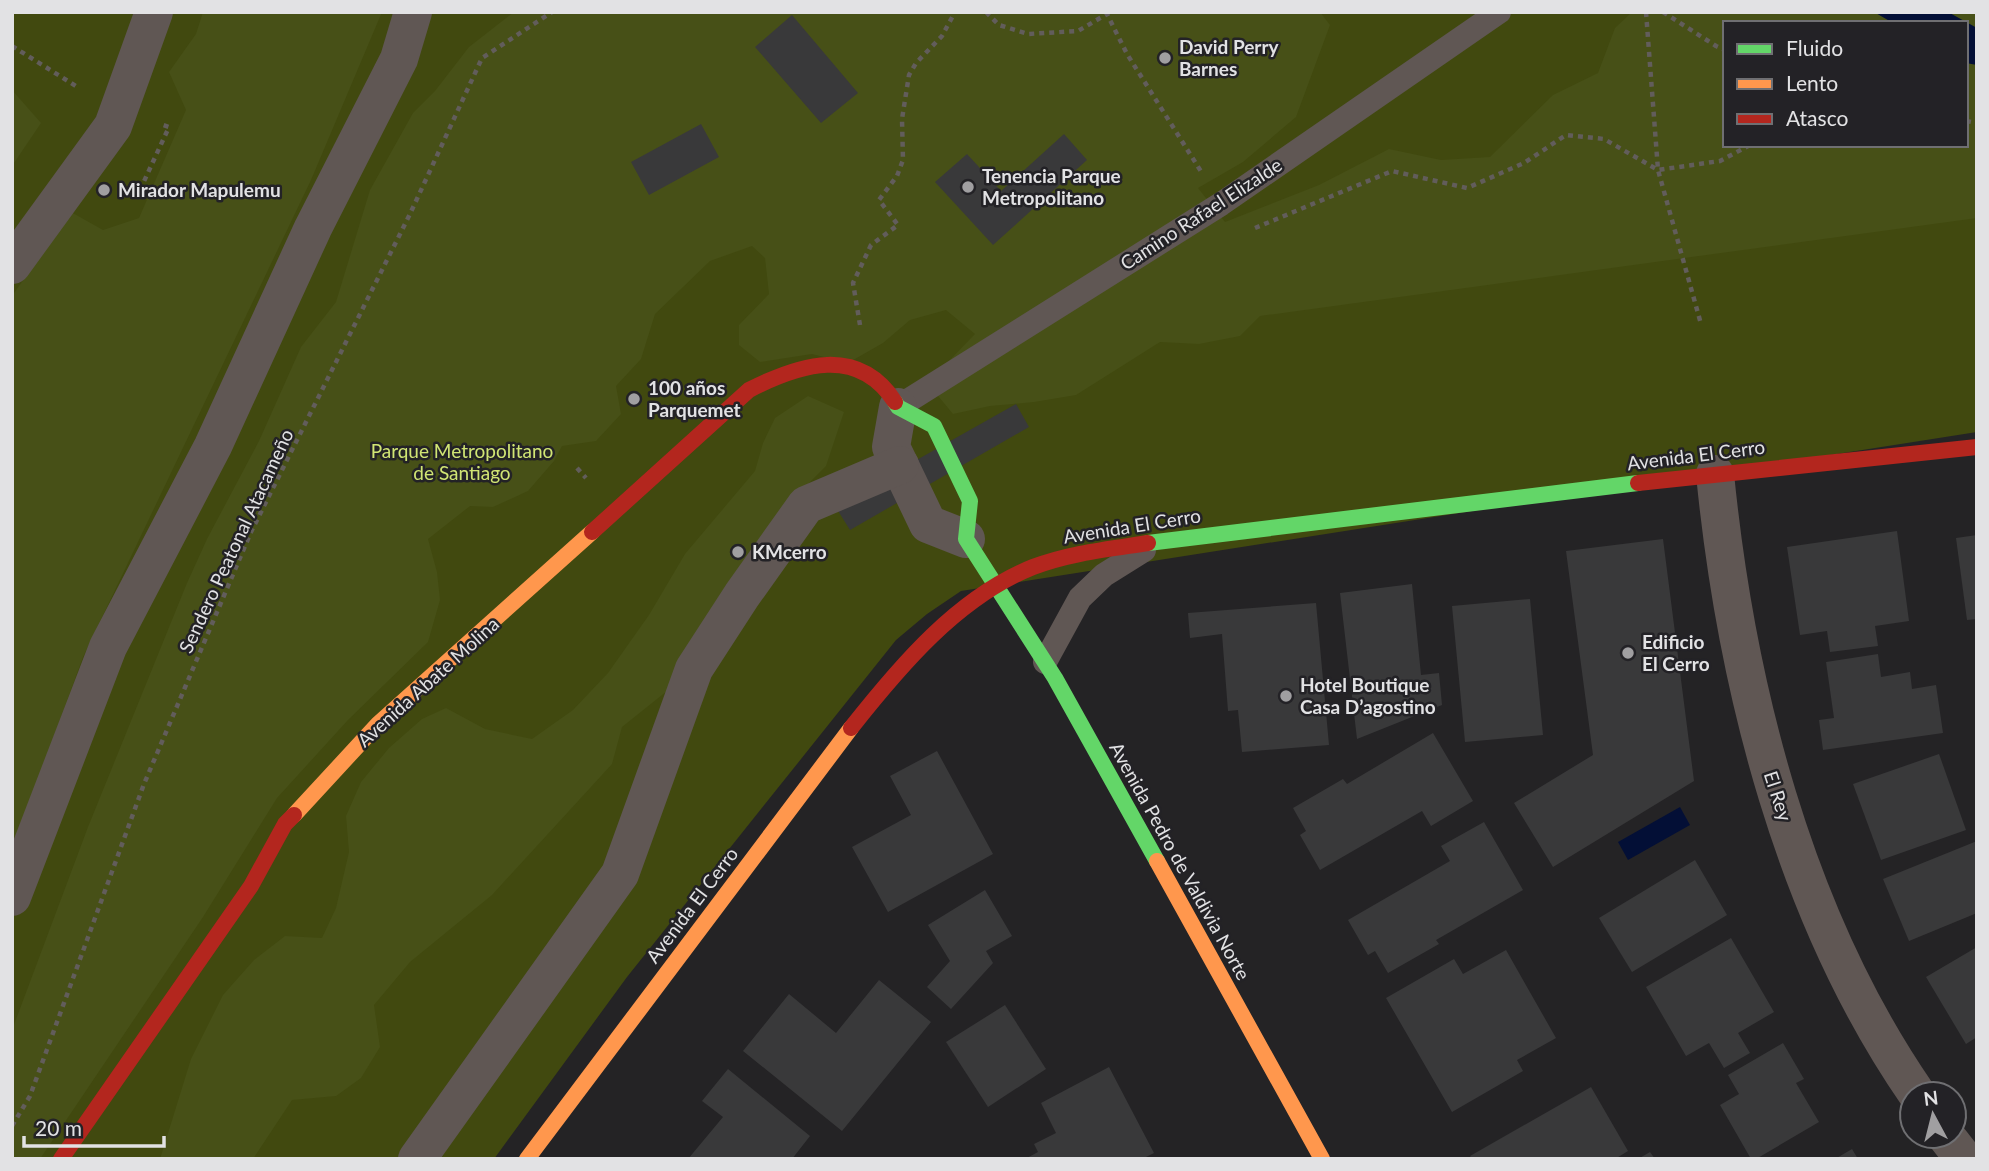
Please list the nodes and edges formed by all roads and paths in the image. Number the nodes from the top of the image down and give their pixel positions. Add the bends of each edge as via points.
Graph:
1 (154, 12) edge
2 (413, 12) edge
3 (552, 12) edge
4 (955, 12) edge
5 (986, 12) edge
6 (1499, 12) edge
7 (1646, 12) edge
8 (1663, 12) edge
9 (1723, 49) edge
10 (1746, 147) edge
11 (1658, 170) junction
12 (1221, 204) junction
13 (12, 265) edge
14 (1701, 324) dead end
15 (869, 374) junction
16 (898, 407) junction
17 (1977, 447) edge
18 (900, 465) junction
19 (1715, 474) junction
20 (967, 539) junction
21 (1156, 542) junction
22 (995, 587) junction
23 (1045, 663) junction
24 (12, 897) edge
25 (1909, 1080) edge
26 (12, 1126) edge
27 (61, 1159) edge
28 (418, 1159) edge
29 (527, 1159) edge
30 (1322, 1159) edge

1 - 13 street via 113,126
2 - 24 street via 399,59 313,228 213,446 108,647
3 - 26 path, Sendero Peatonal Atacameño via 482,58 410,214 251,532 144,784 30,1096
4 - 15 path via 942,36 909,75 902,119 903,160 880,200 898,225 871,245 853,283
5 - 12 path via 999,24 1028,34 1078,31 1107,14
6 - 12 lane, Camino Rafael Elizalde
7 - 11 path
8 - 9 path
10 - 11 path via 1720,161
11 - 12 path via 1604,139 1566,135 1524,163 1467,188 1392,171 1254,229
11 - 14 path
12 - 16 lane, Camino Rafael Elizalde
15 - 16 street
15 - 27 street, Avenida Abate Molina via 841,364 808,368 779,375 750,390 379,724 285,824 251,886
16 - 18 street via 891,447
16 - 20 street via 934,426 970,501
17 - 19 street, Avenida El Cerro
18 - 20 street via 928,524
18 - 28 street via 806,505 750,584 694,670 620,874
19 - 21 street, Avenida El Cerro
19 - 25 street, El Rey via 1740,652 1787,825 1840,957
20 - 22 street
21 - 22 street, Avenida El Cerro via 1070,555
21 - 23 lane via 1104,575 1080,598
22 - 23 street, Avenida Pedro de Valdivia Norte
22 - 29 street, Avenida El Cerro via 906,662 864,713
23 - 30 street, Avenida Pedro de Valdivia Norte

